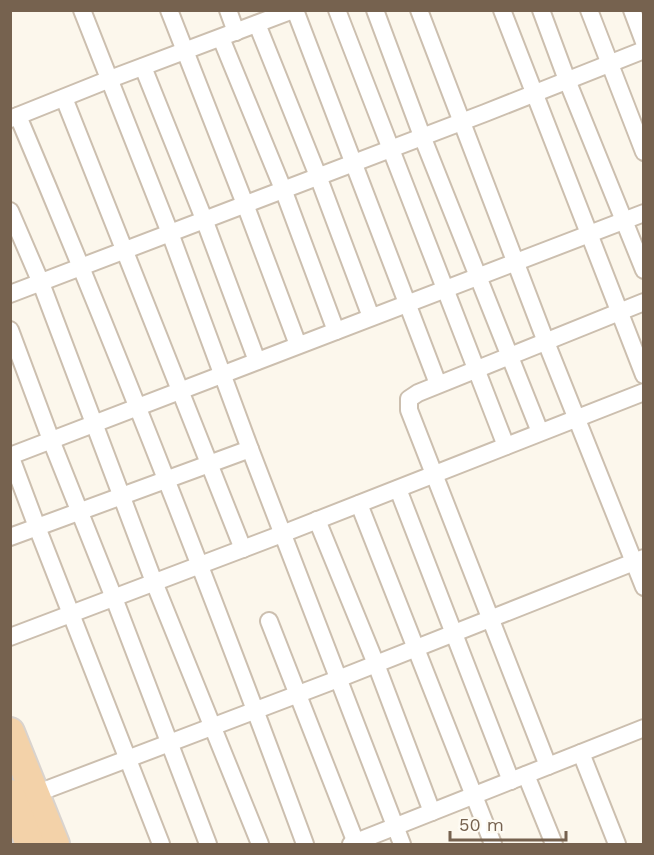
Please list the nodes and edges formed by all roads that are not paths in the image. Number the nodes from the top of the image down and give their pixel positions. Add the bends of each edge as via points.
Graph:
1 (82, 10) edge
2 (169, 10) edge
3 (228, 10) edge
4 (294, 10) edge
5 (337, 10) edge
6 (375, 10) edge
7 (419, 10) edge
8 (502, 10) edge
9 (541, 10) edge
10 (589, 10) edge
11 (632, 10) edge
12 (258, 24) junction
13 (228, 35) junction
14 (644, 42) edge
15 (644, 50) edge
16 (185, 51) junction
17 (609, 63) junction
18 (143, 67) junction
19 (110, 79) junction
20 (567, 80) junction
21 (534, 94) junction
22 (64, 98) junction
23 (14, 118) edge
24 (462, 122) junction
25 (422, 136) junction
26 (390, 148) junction
27 (644, 152) edge
28 (353, 162) junction
29 (318, 176) junction
30 (283, 189) junction
31 (245, 204) junction
32 (10, 211) edge
33 (644, 213) edge
34 (204, 219) junction
35 (624, 220) junction
36 (170, 233) junction
37 (587, 234) junction
38 (124, 251) junction
39 (516, 262) junction
40 (82, 267) junction
41 (644, 270) edge
42 (478, 276) junction
43 (41, 283) junction
44 (445, 289) junction
45 (10, 294) edge
46 (644, 302) edge
47 (408, 303) junction
48 (618, 313) junction
49 (371, 317) junction
50 (10, 330) edge
51 (336, 330) junction
52 (546, 342) junction
53 (298, 345) junction
54 (510, 356) junction
55 (256, 361) junction
56 (476, 369) junction
57 (222, 374) junction
58 (644, 375) edge
59 (438, 384) junction
60 (180, 390) junction
61 (644, 392) edge
62 (138, 406) junction
63 (577, 418) junction
64 (94, 423) junction
65 (540, 432) junction
66 (51, 440) junction
67 (506, 446) junction
68 (250, 449) junction
69 (11, 456) edge
70 (210, 464) junction
71 (434, 474) junction
72 (166, 480) junction
73 (398, 489) junction
74 (122, 496) junction
75 (358, 504) junction
76 (79, 512) junction
77 (317, 520) junction
78 (37, 527) junction
79 (282, 534) junction
80 (10, 537) edge
81 (243, 549) junction
82 (638, 560) edge
83 (200, 565) junction
84 (154, 582) junction
85 (644, 587) edge
86 (114, 598) junction
87 (71, 614) junction
88 (491, 618) junction
89 (269, 621) dead end
90 (452, 633) junction
91 (10, 637) edge
92 (414, 648) junction
93 (376, 663) junction
94 (338, 679) junction
95 (297, 694) junction
96 (255, 710) junction
97 (213, 726) junction
98 (10, 732) edge
99 (642, 732) edge
100 (168, 743) junction
101 (581, 753) junction
102 (128, 759) junction
103 (548, 766) junction
104 (519, 778) junction
105 (23, 794) edge
106 (474, 795) junction
107 (432, 812) junction
108 (395, 827) junction
109 (30, 844) edge
110 (55, 844) edge
111 (161, 844) edge
112 (208, 844) edge
113 (260, 844) edge
114 (305, 844) edge
115 (353, 844) edge
116 (402, 844) edge
117 (493, 844) edge
118 (554, 844) edge
119 (617, 844) edge

1 - 19 street
2 - 16 street
3 - 13 street
4 - 12 street
4 - 28 street
5 - 26 street
6 - 25 street
7 - 24 street
8 - 21 street
9 - 20 street
10 - 17 street
11 - 14 street
12 - 13 street
12 - 29 street
13 - 16 street
13 - 30 street
15 - 17 street
16 - 18 street
16 - 31 street
17 - 20 street
17 - 27 street
18 - 19 street
18 - 34 street
19 - 22 street
19 - 36 street
20 - 21 street
20 - 35 street
21 - 24 street
21 - 37 street
22 - 23 street
22 - 38 street
23 - 40 street
24 - 25 street
24 - 39 street
25 - 26 street
25 - 42 street
26 - 28 street
26 - 44 street
28 - 29 street
28 - 47 street
29 - 30 street
29 - 49 street
30 - 31 street
30 - 51 street
31 - 34 street
31 - 53 street
32 - 43 street
33 - 35 street
34 - 36 street
34 - 55 street
35 - 37 street
35 - 41 street
36 - 38 street
36 - 57 street
37 - 39 street
37 - 48 street
38 - 40 street
38 - 60 street
39 - 42 street
39 - 52 street
40 - 43 street
40 - 62 street
42 - 44 street
42 - 54 street
43 - 45 street
43 - 64 street
44 - 47 street
44 - 56 street
46 - 48 street
47 - 49 street
47 - 59 street
48 - 52 street
48 - 58 street
49 - 51 street
50 - 66 street
51 - 53 street
52 - 54 street
52 - 63 street
53 - 55 street
54 - 56 street
54 - 65 street
55 - 57 street
56 - 59 street
56 - 67 street
57 - 60 street
57 - 68 street
59 - 71 street via 409,399 409,410
60 - 62 street
60 - 70 street
61 - 63 street
62 - 64 street
62 - 72 street
63 - 65 street
63 - 82 street
64 - 66 street
64 - 74 street
65 - 67 street
66 - 69 street
66 - 76 street
67 - 71 street
68 - 70 street
68 - 79 street
69 - 78 street
70 - 72 street
70 - 81 street
71 - 73 street
71 - 88 street
72 - 74 street
72 - 83 street
73 - 75 street
73 - 90 street
74 - 76 street
74 - 84 street
75 - 77 street
75 - 92 street
76 - 78 street
76 - 86 street
77 - 79 street
77 - 93 street
78 - 80 street
78 - 87 street
79 - 81 street
79 - 94 street
81 - 83 street
82 - 85 street
82 - 88 street
83 - 84 street
83 - 96 street
84 - 86 street
84 - 97 street
86 - 87 street
86 - 100 street
87 - 91 street
87 - 102 street
88 - 90 street
88 - 103 street
89 - 95 street
90 - 92 street
90 - 104 street
92 - 93 street
92 - 106 street
93 - 94 street
93 - 107 street
94 - 95 street
94 - 108 street
95 - 96 street
95 - 115 street
96 - 97 street
96 - 114 street
97 - 100 street
97 - 113 street
98 - 105 highway
99 - 101 street
100 - 102 street
100 - 112 street
101 - 103 street
101 - 119 street
102 - 105 street
102 - 111 street
103 - 104 street
104 - 106 street
104 - 118 street
105 - 109 highway
105 - 110 highway
106 - 107 street
106 - 117 street
107 - 108 street
108 - 115 street
108 - 116 street

